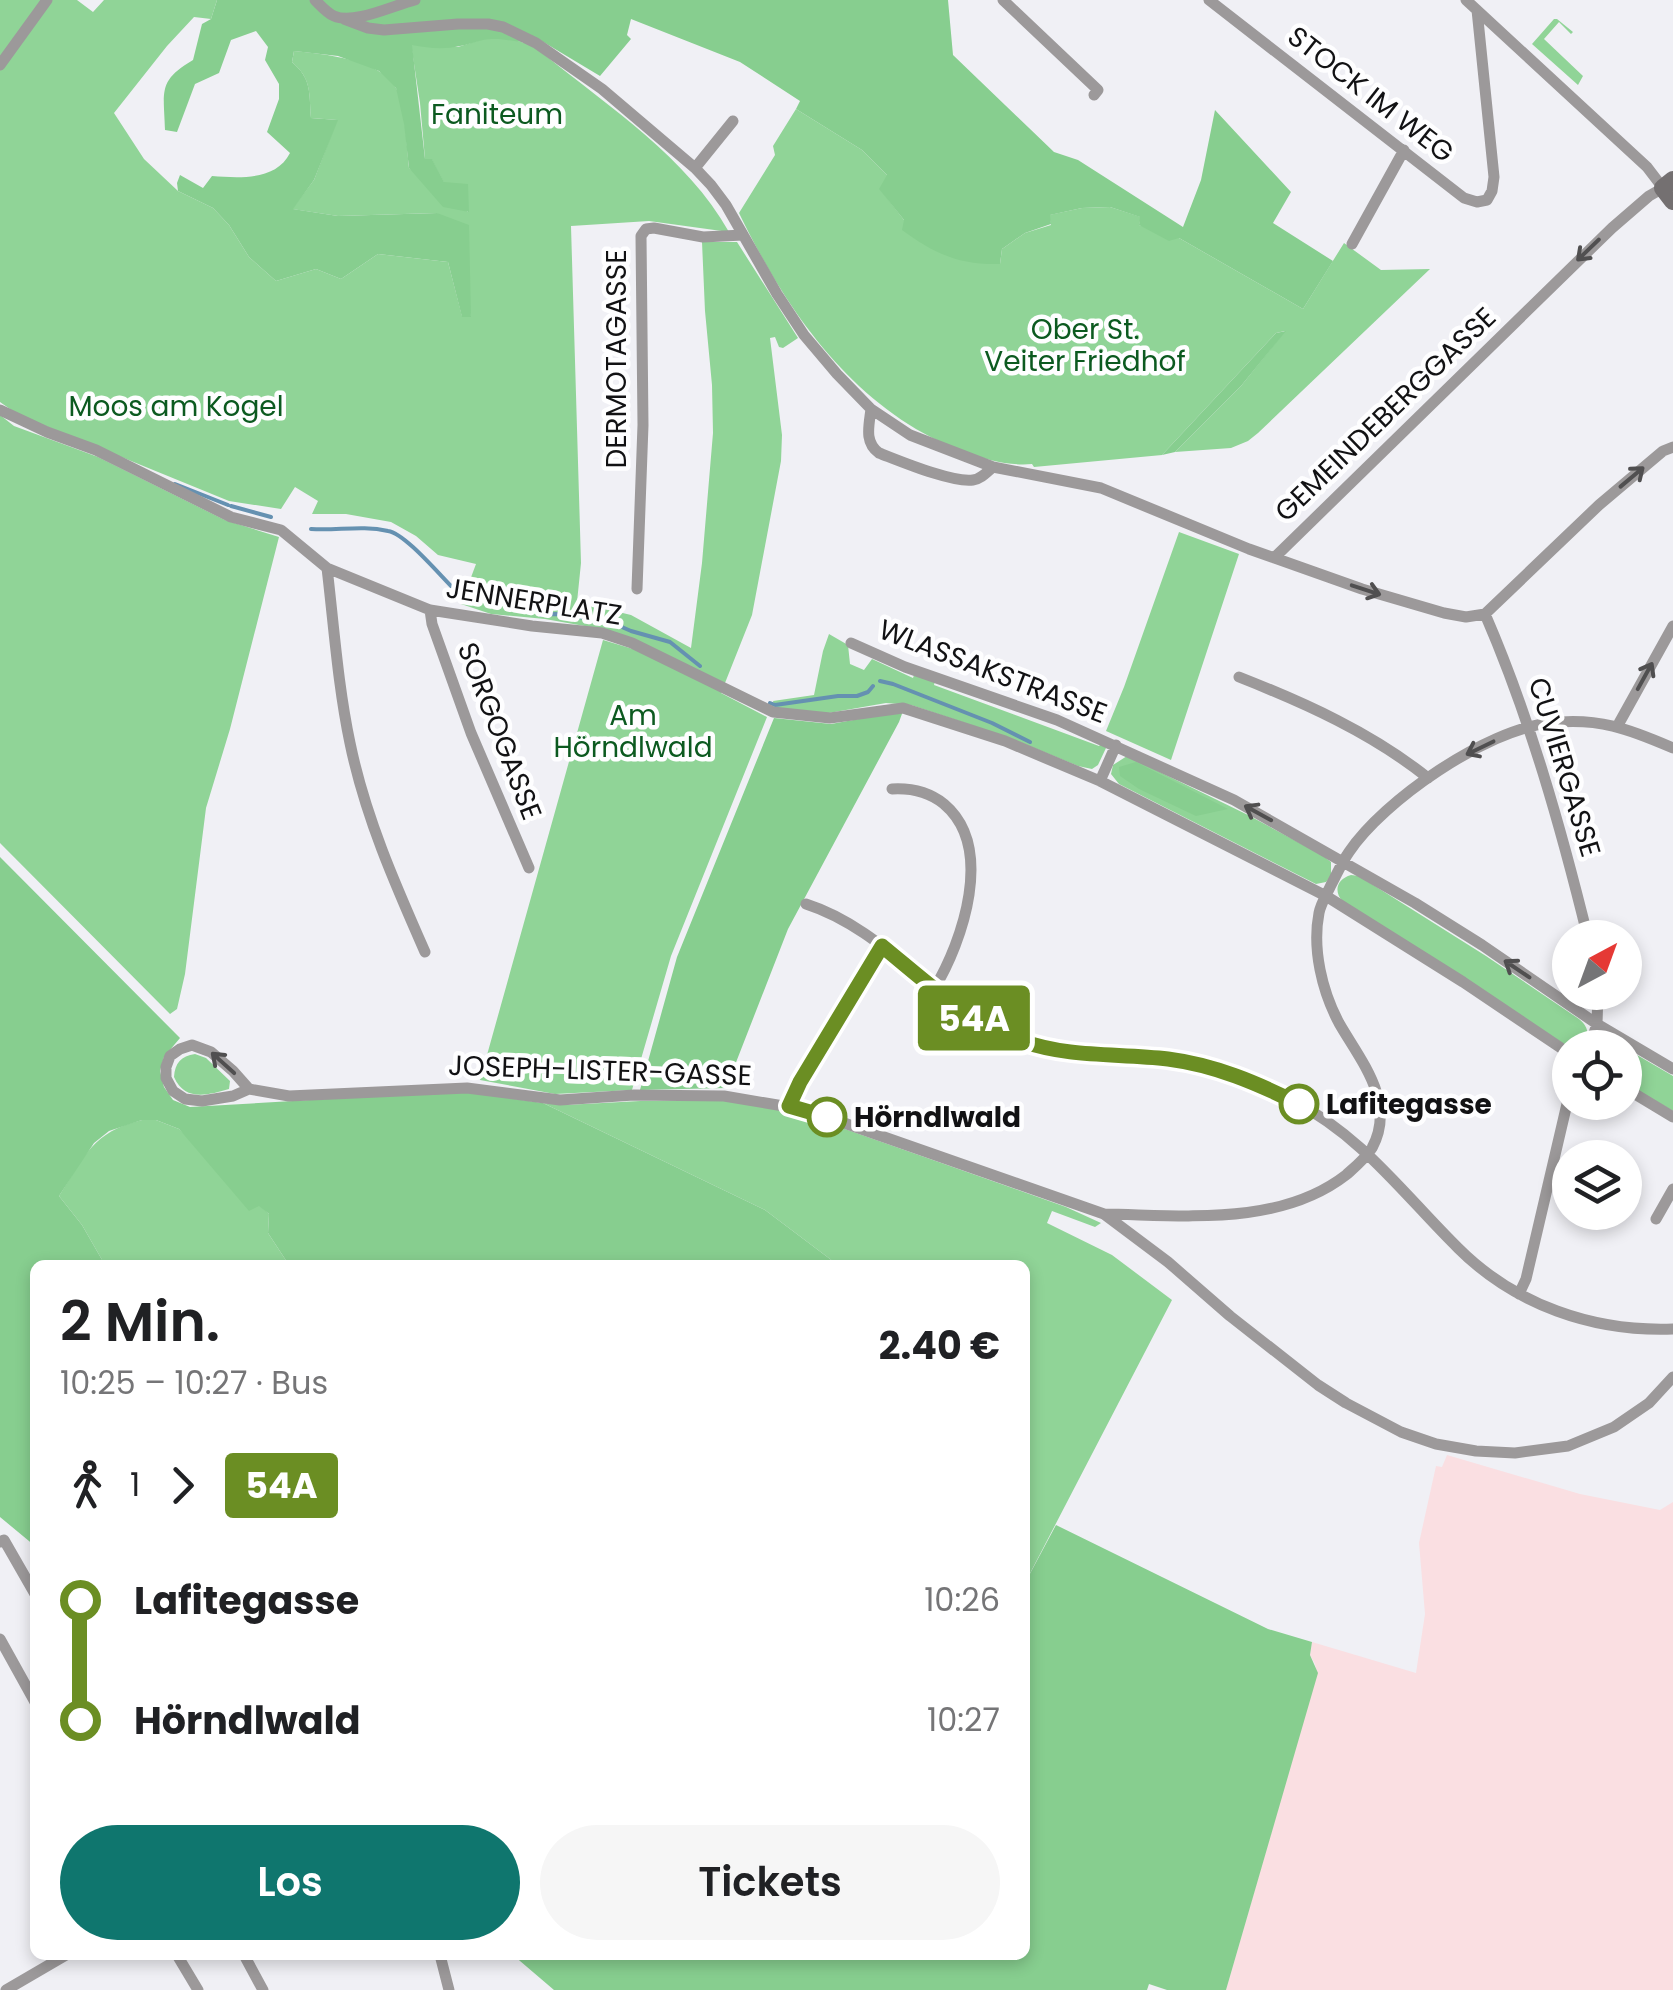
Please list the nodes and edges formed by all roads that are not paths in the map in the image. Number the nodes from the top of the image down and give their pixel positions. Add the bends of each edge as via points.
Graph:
1 (47, 0) edge
2 (315, 0) edge
3 (415, 0) edge
4 (1003, 0) edge
5 (1208, 0) edge
6 (1466, 0) edge
7 (1486, 0) edge
8 (1477, 10) junction
9 (344, 18) junction
10 (0, 65) edge
11 (1094, 95) dead end
12 (733, 121) dead end
13 (1404, 150) junction
14 (696, 168) junction
15 (1670, 190) edge
16 (743, 235) junction
17 (1352, 244) dead end
18 (0, 410) edge
19 (871, 410) junction
20 (1673, 447) edge
21 (993, 467) junction
22 (1274, 558) junction
23 (328, 568) junction
24 (637, 588) dead end
25 (430, 610) junction
26 (1485, 614) junction
27 (1673, 626) edge
28 (852, 643) dead end
29 (1239, 678) dead end
30 (1618, 726) junction
31 (1528, 728) junction
32 (1116, 745) junction
33 (1673, 748) edge
34 (1428, 778) junction
35 (1100, 781) junction
36 (892, 789) dead end
37 (1344, 861) junction
38 (528, 868) dead end
39 (1326, 896) junction
40 (806, 904) dead end
41 (1584, 920) edge
42 (882, 946) junction
43 (426, 952) dead end
44 (934, 988) junction
45 (1597, 1010) edge
46 (1597, 1024) junction
47 (1595, 1030) edge
48 (1552, 1042) edge
49 (1673, 1069) edge
50 (249, 1089) junction
51 (1642, 1098) edge
52 (789, 1106) junction
53 (1673, 1117) edge
54 (1563, 1120) edge
55 (1368, 1153) junction
56 (1673, 1189) edge
57 (1104, 1214) junction
58 (1656, 1219) dead end
59 (1519, 1294) junction
60 (1673, 1328) edge
61 (1673, 1377) edge
62 (0, 1542) edge
63 (30, 1585) edge
64 (0, 1639) edge
65 (30, 1693) edge
66 (57, 1960) edge
67 (180, 1960) edge
68 (247, 1960) edge
69 (441, 1960) edge
70 (6, 1990) edge
71 (198, 1990) edge
72 (264, 1990) edge
73 (449, 1990) edge

1 - 10 street
2 - 9 street, GEMEINDEBERGGASSE
3 - 9 street
4 - 11 street via 1098,90
5 - 13 street, STOCK IM WEG
6 - 8 street
7 - 8 street
8 - 13 street, STOCK IM WEG via 1492,191 1487,200 1464,198
8 - 15 street
9 - 14 street, GEMEINDEBERGGASSE via 384,30 473,24 515,32 610,94
12 - 14 street
13 - 17 street
14 - 16 street, GEMEINDEBERGGASSE
15 -> 22 street, GEMEINDEBERGGASSE via 1649,196 1612,228
16 - 19 street, GEMEINDEBERGGASSE via 804,335
16 - 24 street, DERMOTAGASSE via 703,237 654,228 641,236
18 - 23 street via 231,516 280,530
19 - 21 street, GEMEINDEBERGGASSE via 910,435
19 - 21 street, GEMEINDEBERGGASSE via 869,440 879,453 964,479
26 -> 20 street via 1598,506
21 - 22 street, GEMEINDEBERGGASSE via 1100,488
22 -> 26 street via 1444,613
23 - 25 street, JENNERPLATZ
23 - 43 street via 336,662 361,788
25 - 35 street, JENNERPLATZ via 602,633 773,712 830,718 903,708
25 - 38 street, SORGOGASSE
26 - 31 street, CUVIERGASSE
30 -> 27 street
28 - 32 street, WLASSAKSTRASSE
29 - 34 street via 1340,722
30 - 31 street via 1565,722
30 - 33 street
31 -> 34 street
31 - 41 street, CUVIERGASSE
32 - 35 street, WLASSAKSTRASSE
37 -> 32 street, WLASSAKSTRASSE
34 - 37 street via 1378,819
35 - 39 street
36 - 44 street via 932,796 954,814 966,838 964,918
37 - 39 street
46 -> 37 street, WLASSAKSTRASSE
39 - 48 street
39 - 55 street via 1318,924 1328,998 1371,1076 1380,1109
40 - 42 street via 844,919
42 - 44 street
42 - 52 street
44 - 55 street via 976,1019 1043,1048 1172,1060 1242,1078 1299,1104
45 - 46 street
46 - 47 street
46 - 49 street, WLASSAKSTRASSE
50 -> 50 street, JOSEPH-LISTER-GASSE via 196,1046 180,1049 166,1067 166,1078 184,1099
50 - 52 street, JOSEPH-LISTER-GASSE via 289,1096 467,1088 560,1100 724,1096
51 - 53 street
52 - 57 street, JOSEPH-LISTER-GASSE
54 - 59 street
55 - 57 street via 1333,1184 1267,1208 1215,1216
55 - 59 street via 1461,1251
56 - 58 street
57 - 61 street, JOSEPH-LISTER-GASSE via 1300,1373 1346,1404 1436,1444 1515,1454 1568,1446 1614,1427
59 - 60 street via 1598,1323
62 - 63 street
64 - 65 street
66 - 70 street
67 - 71 street
68 - 72 street
69 - 73 street

